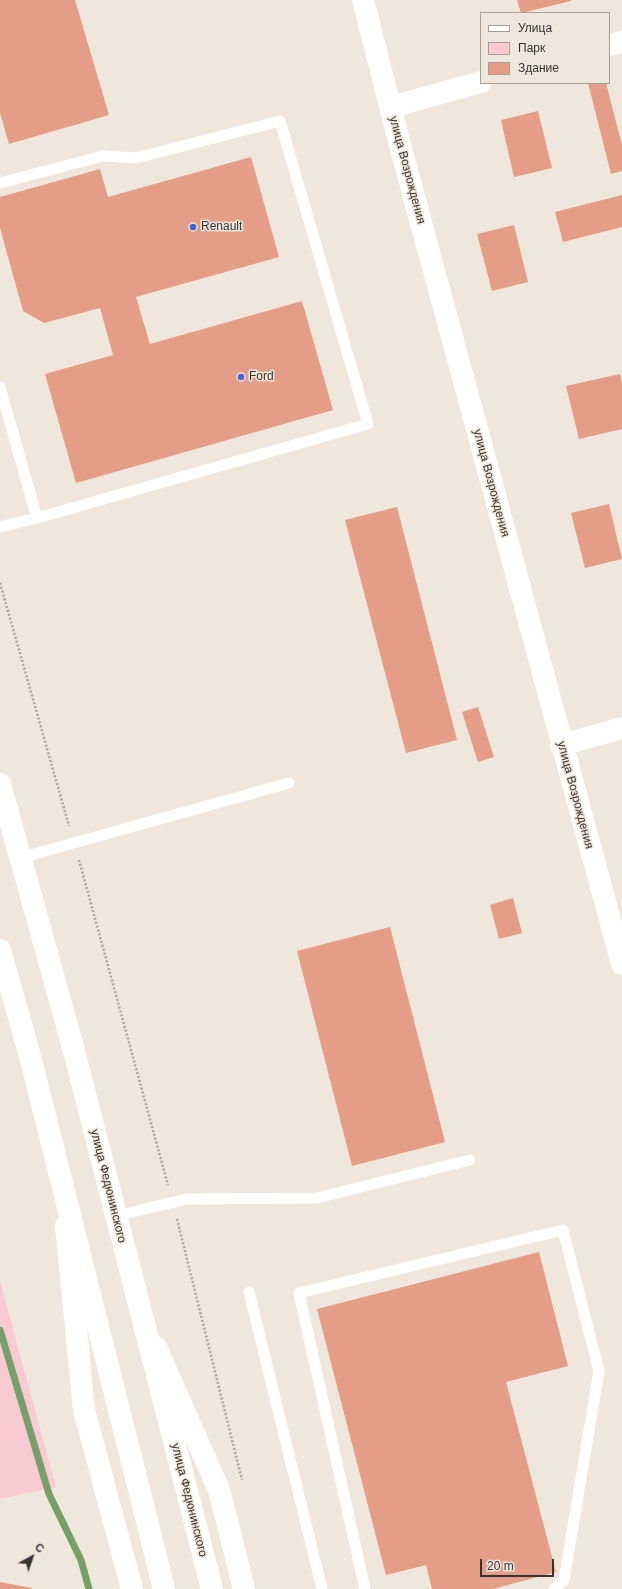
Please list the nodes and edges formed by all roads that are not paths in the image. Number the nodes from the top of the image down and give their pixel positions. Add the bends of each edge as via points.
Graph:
1 (363, 0) edge
2 (622, 42) edge
3 (610, 45) edge
4 (480, 82) edge
5 (391, 107) junction
6 (0, 183) edge
7 (0, 387) edge
8 (37, 518) junction
9 (0, 527) edge
10 (622, 728) edge
11 (561, 745) junction
12 (289, 783) dead end
13 (0, 784) edge
14 (20, 858) junction
15 (0, 950) edge
16 (622, 964) edge
17 (470, 1160) dead end
18 (62, 1183) junction
19 (116, 1216) junction
20 (249, 1292) dead end
21 (141, 1310) junction
22 (132, 1589) edge
23 (164, 1589) edge
24 (212, 1589) edge
25 (244, 1589) edge
26 (322, 1589) edge
27 (365, 1589) edge
28 (554, 1589) edge

1 - 5 main road, улица Возрождения
2 - 3 main road
4 - 5 main road
5 - 11 main road, улица Возрождения
6 - 8 lane via 103,156 136,158 280,121 368,424
7 - 8 lane
8 - 9 lane
10 - 11 main road
11 - 16 main road, улица Возрождения
12 - 14 lane
13 - 14 main road, улица Федюнинского
14 - 19 main road, улица Федюнинского via 74,1051
15 - 18 main road
17 - 19 lane via 317,1198 198,1199 173,1202
18 - 22 main road via 84,1410
18 - 23 main road
19 - 21 main road, улица Федюнинского
20 - 26 lane
21 - 24 main road, улица Федюнинского
21 - 25 main road via 219,1490
27 - 28 lane via 299,1293 563,1230 600,1371 564,1580

